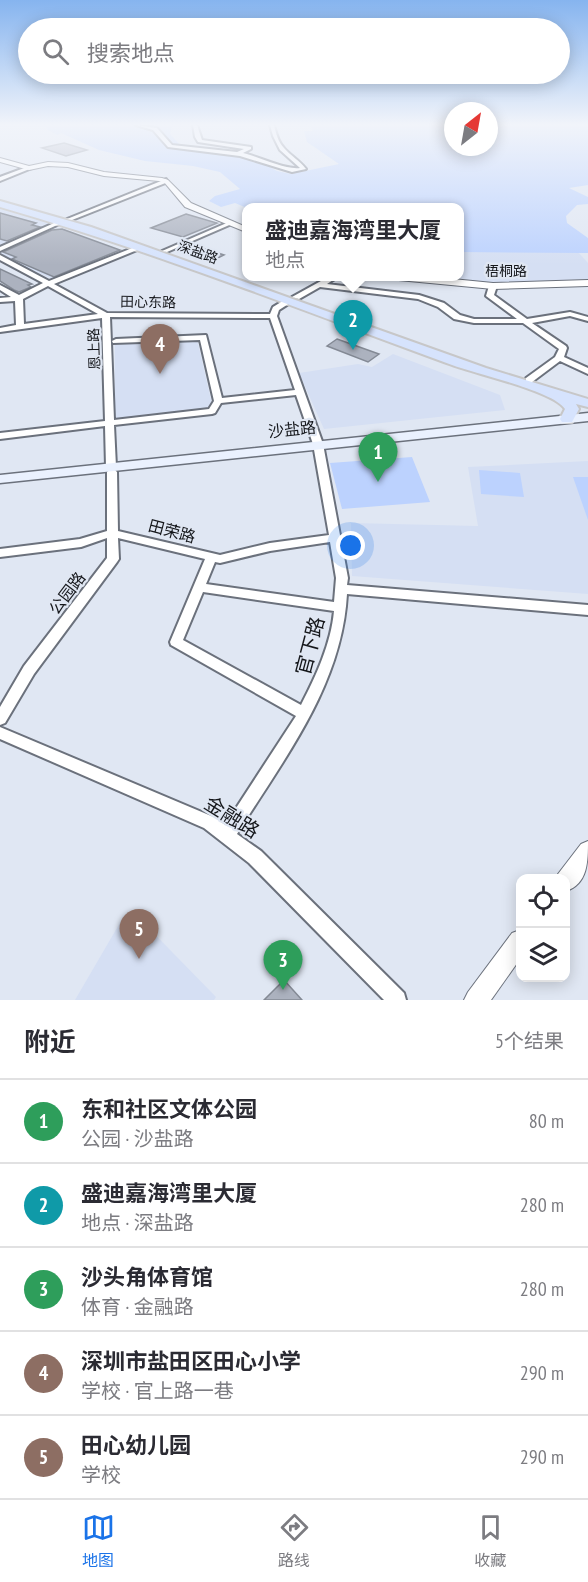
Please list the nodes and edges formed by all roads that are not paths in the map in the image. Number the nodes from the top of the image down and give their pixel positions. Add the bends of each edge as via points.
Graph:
1 (19, 172) edge
2 (95, 172) edge
3 (0, 179) edge
4 (166, 181) junction
5 (0, 200) edge
6 (0, 204) edge
7 (67, 220) junction
8 (231, 223) junction
9 (242, 228) edge
10 (140, 247) junction
11 (0, 249) edge
12 (161, 252) junction
13 (0, 256) edge
14 (242, 281) edge
15 (242, 281) edge
16 (327, 281) edge
17 (440, 281) edge
18 (588, 283) edge
19 (54, 284) junction
20 (319, 285) junction
21 (493, 286) junction
22 (0, 287) edge
23 (20, 298) junction
24 (293, 299) junction
25 (0, 300) edge
26 (106, 315) junction
27 (273, 316) junction
28 (588, 319) edge
29 (528, 321) junction
30 (20, 328) junction
31 (0, 330) edge
32 (116, 341) dead end
33 (559, 358) junction
34 (588, 371) edge
35 (529, 380) junction
36 (299, 392) junction
37 (552, 394) junction
38 (588, 396) edge
39 (218, 401) junction
40 (588, 403) edge
41 (588, 417) edge
42 (567, 419) junction
43 (110, 423) junction
44 (588, 423) edge
45 (0, 436) edge
46 (318, 447) junction
47 (112, 469) junction
48 (0, 479) edge
49 (0, 484) edge
50 (112, 533) junction
51 (335, 538) junction
52 (0, 553) edge
53 (211, 558) junction
54 (199, 587) junction
55 (342, 589) junction
56 (340, 607) junction
57 (588, 610) edge
58 (306, 714) junction
59 (0, 719) edge
60 (0, 733) edge
61 (228, 835) junction
62 (588, 851) edge
63 (570, 876) edge
64 (516, 946) edge
65 (397, 1000) edge
66 (476, 1000) edge

1 - 3 street
2 - 4 street
4 - 7 street
4 - 8 street via 188,205
5 - 7 main road, 深盐路
6 - 7 main road, 深盐路
7 - 10 main road, 深盐路
7 - 11 street
7 - 12 main road, 深盐路
8 - 9 street
8 - 12 street
10 - 12 main road, 深盐路
10 - 19 street via 58,279
12 - 14 main road, 深盐路
13 - 19 street, 恩上路
15 - 24 main road, 深盐路
16 - 20 street
17 - 21 street, 梧桐路
18 - 21 street, 梧桐路
19 - 23 street
19 - 26 street, 恩上路
20 - 24 street
20 - 29 street via 419,297 441,305 457,317 474,321
21 - 29 street via 490,296
22 - 23 street
23 - 25 street
23 - 30 street
24 - 27 street via 276,309
24 - 35 main road, 深盐路
24 - 37 main road, 深盐路
26 - 27 street, 田心东路
26 - 30 street, 田心东路
26 - 43 street, 恩上路
27 - 36 street, 官下路
28 - 29 street via 570,314
29 - 33 street via 561,345 564,352
30 - 31 street, 田心东路
32 - 39 street via 203,337
33 - 34 street
33 - 35 street
35 - 38 main road, 深盐路
36 - 39 street
36 - 46 street, 官下路
37 - 40 main road, 深盐路
37 - 42 main road via 570,405 572,412
39 - 43 street via 212,411
41 - 42 main road, 沙盐路
42 - 46 main road, 沙盐路
43 - 45 street
43 - 47 street, 恩上路
44 - 46 main road, 沙盐路
46 - 47 main road, 沙盐路
46 - 51 street, 官下路
47 - 48 main road, 沙盐路
47 - 49 main road, 沙盐路
47 - 50 street, 公园路
50 - 52 street via 81,543
50 - 53 street, 田荣路
50 - 59 street, 公园路 via 113,559 30,670
51 - 53 street, 田荣路 via 270,546 230,558
51 - 55 street, 官下路
53 - 54 street
54 - 56 street
54 - 58 street via 176,642
55 - 56 street, 官下路
55 - 57 street
56 - 58 street, 官下路 via 324,675
58 - 61 street, 官下路
60 - 61 street, 金融路 via 210,823
61 - 65 street, 金融路 via 255,857
62 - 63 street
64 - 66 street

